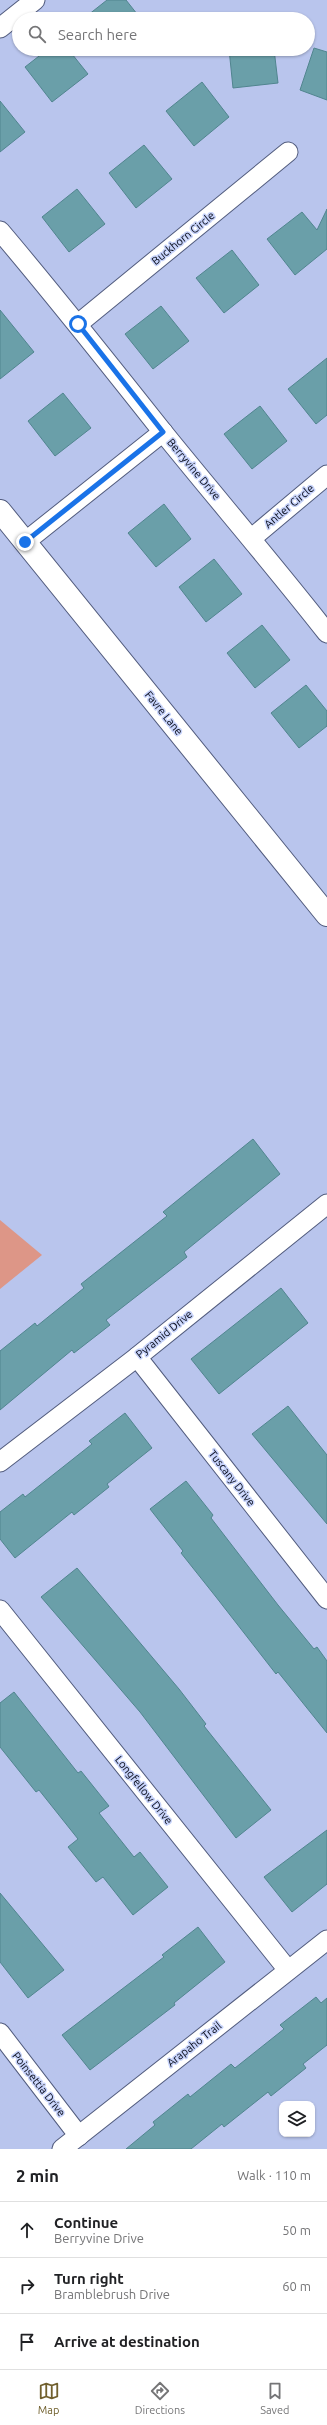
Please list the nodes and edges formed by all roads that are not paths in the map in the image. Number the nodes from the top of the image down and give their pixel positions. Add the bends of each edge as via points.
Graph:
1 (29, 2) edge
2 (18, 12) edge
3 (12, 17) edge
4 (0, 28) edge
5 (288, 152) dead end
6 (0, 231) edge
7 (78, 324) junction
8 (163, 432) junction
9 (327, 475) edge
10 (0, 511) edge
11 (252, 538) junction
12 (25, 542) junction
13 (327, 633) edge
14 (327, 915) edge
15 (327, 1204) edge
16 (137, 1356) junction
17 (0, 1462) edge
18 (327, 1599) edge
19 (0, 1610) edge
20 (327, 1940) edge
21 (288, 1970) junction
22 (0, 2033) edge
23 (79, 2136) junction
24 (62, 2149) edge

1 - 2 street
3 - 4 street
5 - 7 street, Buckhorn Circle
6 - 7 street, Berryvine Drive
7 - 8 street, Berryvine Drive
8 - 11 street, Berryvine Drive
8 - 12 street
9 - 11 street, Antler Circle
10 - 12 street, Favre Lane
11 - 13 street, Berryvine Drive
12 - 14 street, Favre Lane
15 - 16 street, Pyramid Drive
16 - 17 street, Pyramid Drive
16 - 18 street, Tuscany Drive
19 - 21 street, Longfellow Drive
20 - 21 street, Arapaho Trail
21 - 23 street, Arapaho Trail
22 - 23 street, Poinsettia Drive
23 - 24 street, Arapaho Trail

